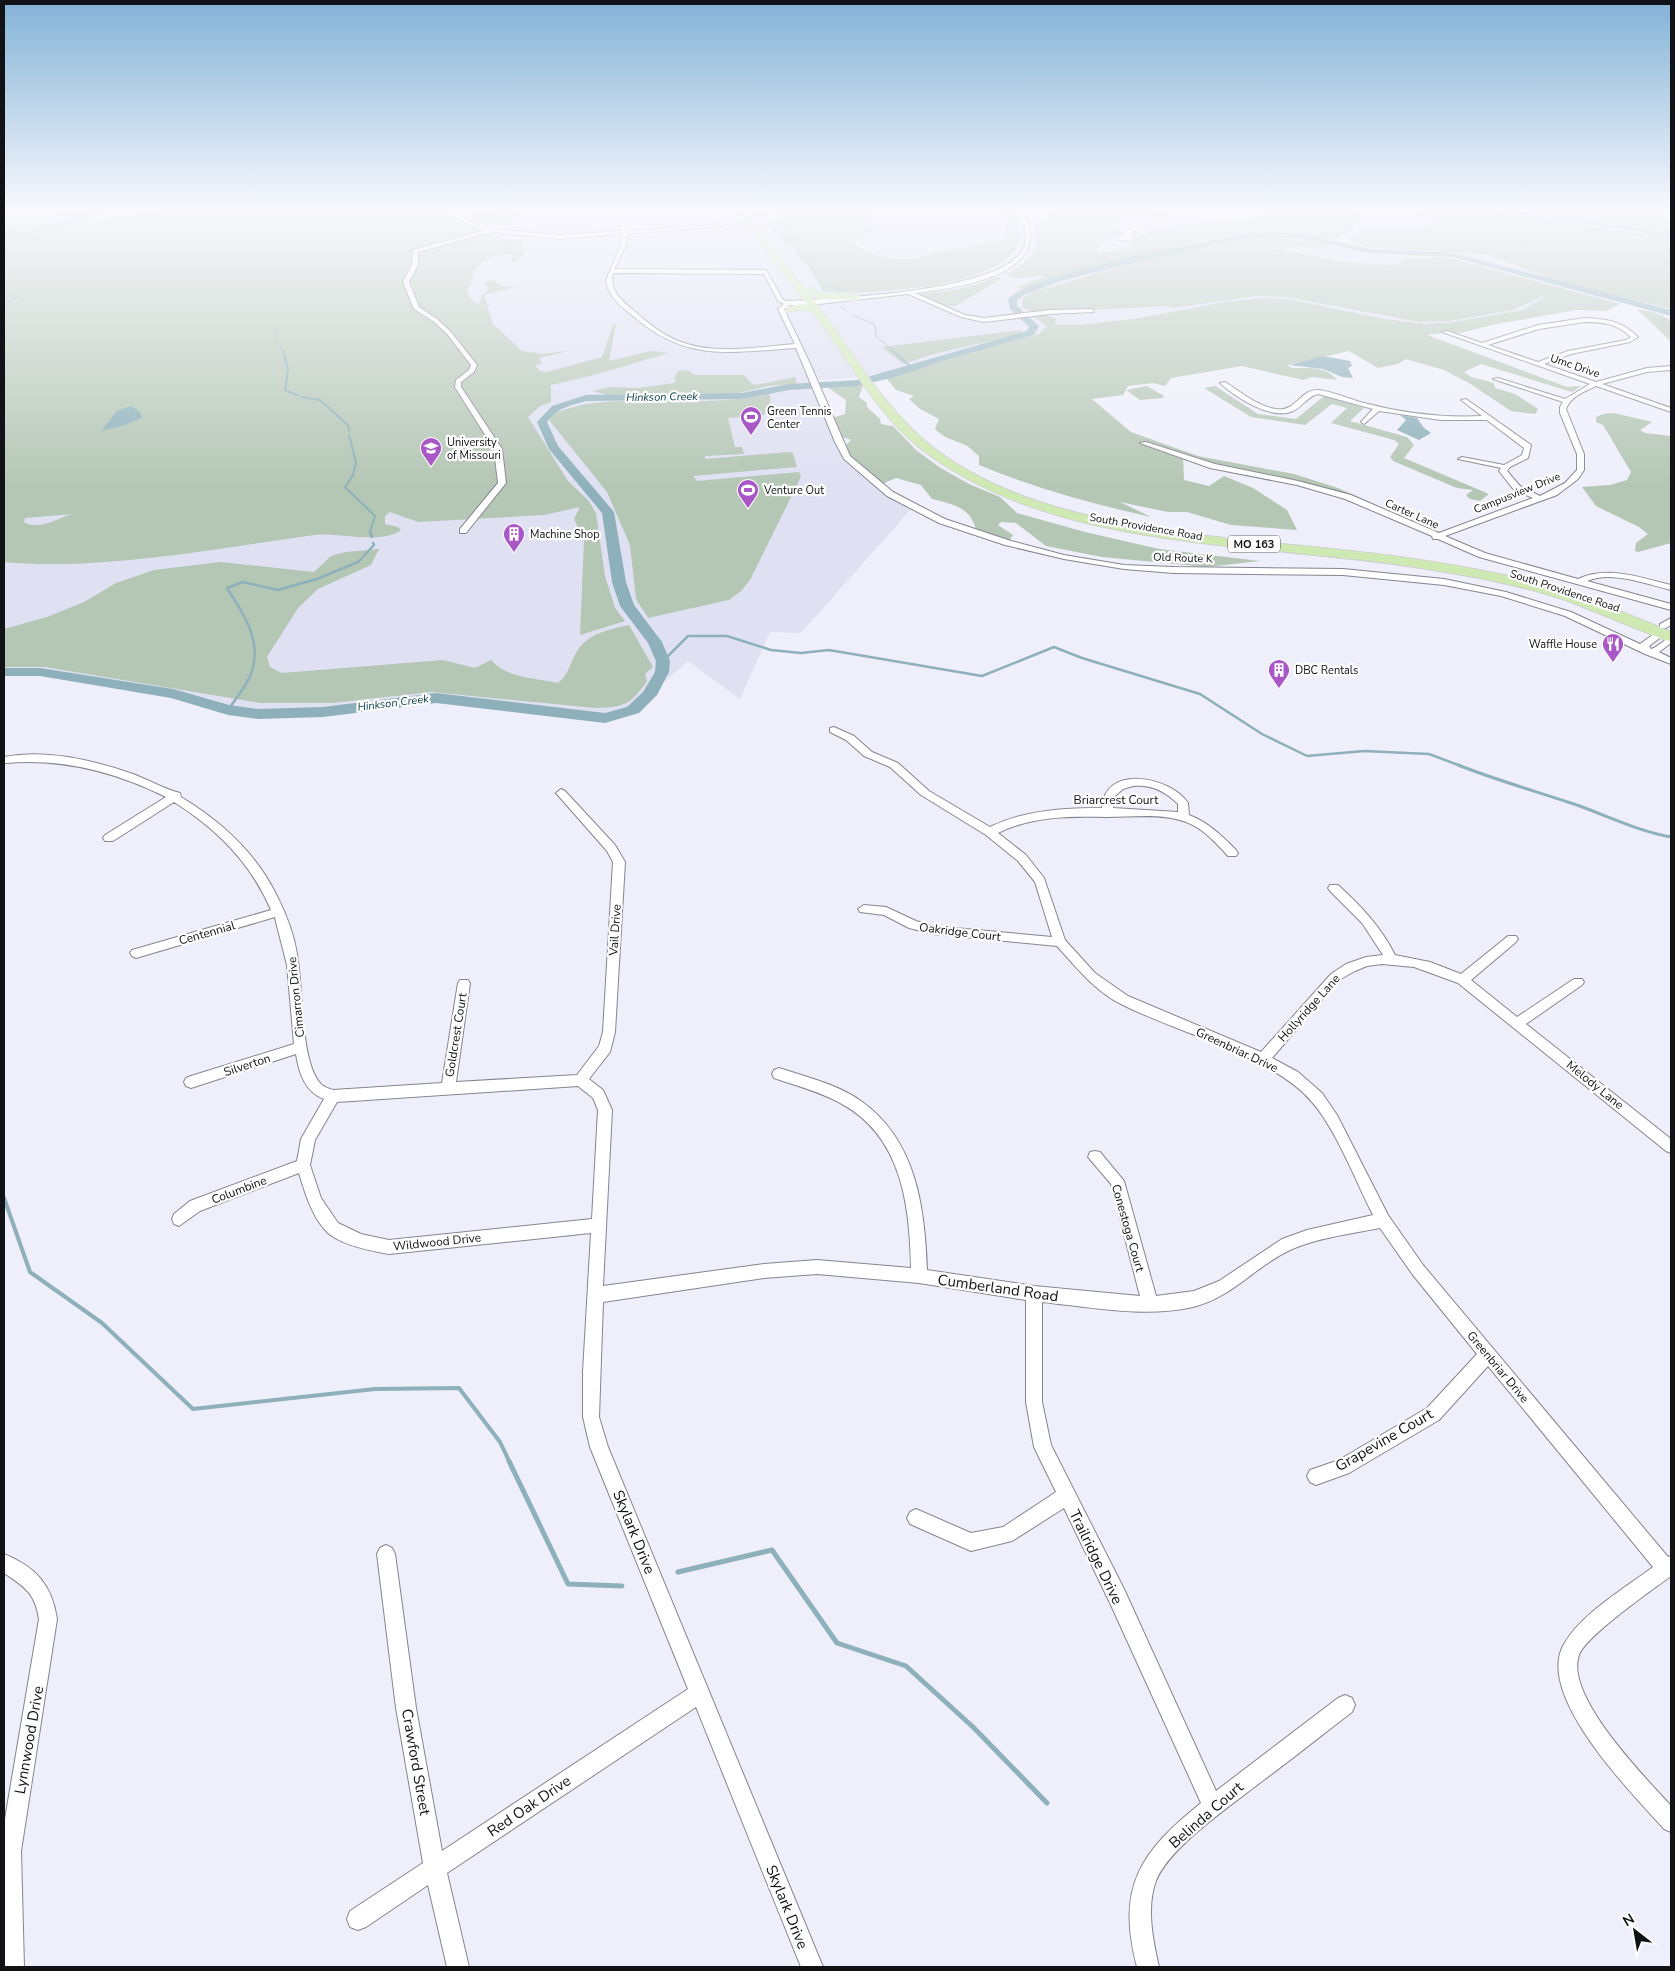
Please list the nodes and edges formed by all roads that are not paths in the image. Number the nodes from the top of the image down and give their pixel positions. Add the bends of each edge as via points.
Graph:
1 (414, 303) edge
2 (623, 303) edge
3 (787, 303) edge
4 (794, 303) edge
5 (807, 303) edge
6 (814, 303) edge
7 (816, 303) edge
8 (837, 303) edge
9 (935, 303) edge
10 (791, 305) junction
11 (1092, 311) dead end
12 (827, 313) junction
13 (1444, 332) dead end
14 (1482, 345) junction
15 (798, 346) junction
16 (861, 362) junction
17 (1538, 364) junction
18 (1671, 368) edge
19 (1496, 379) dead end
20 (1223, 383) dead end
21 (1598, 384) junction
22 (885, 393) junction
23 (1464, 400) dead end
24 (1566, 401) junction
25 (1671, 402) edge
26 (1662, 407) junction
27 (1378, 408) junction
28 (1671, 410) edge
29 (1489, 418) junction
30 (1364, 422) dead end
31 (1144, 443) dead end
32 (1462, 460) dead end
33 (1505, 468) junction
34 (1542, 497) junction
35 (463, 531) dead end
36 (1436, 537) junction
37 (1580, 581) junction
38 (1671, 587) edge
39 (1671, 607) edge
40 (1669, 631) edge
41 (1648, 652) junction
42 (1671, 661) edge
43 (834, 730) dead end
44 (6, 760) dead end
45 (561, 793) dead end
46 (176, 796) junction
47 (1107, 813) junction
48 (1184, 818) junction
49 (990, 832) junction
50 (109, 838) dead end
51 (1232, 853) dead end
52 (1334, 888) dead end
53 (864, 909) dead end
54 (278, 912) junction
55 (1512, 939) dead end
56 (1060, 942) junction
57 (136, 953) dead end
58 (1390, 957) junction
59 (1462, 980) junction
60 (1578, 982) dead end
61 (464, 983) dead end
62 (1518, 1023) junction
63 (302, 1047) junction
64 (1263, 1059) junction
65 (779, 1074) dead end
66 (581, 1080) junction
67 (191, 1082) dead end
68 (448, 1088) junction
69 (333, 1096) junction
70 (1671, 1147) edge
71 (1096, 1157) dead end
72 (303, 1165) junction
73 (179, 1219) dead end
74 (1384, 1220) junction
75 (600, 1225) junction
76 (919, 1276) junction
77 (1034, 1294) junction
78 (597, 1295) junction
79 (1150, 1304) junction
80 (1488, 1354) junction
81 (1316, 1476) dead end
82 (1066, 1496) junction
83 (916, 1518) dead end
84 (386, 1554) dead end
85 (4, 1563) edge
86 (1668, 1567) edge
87 (699, 1694) junction
88 (1345, 1705) dead end
89 (1212, 1807) junction
90 (1671, 1822) edge
91 (7, 1853) edge
92 (434, 1869) junction
93 (358, 1918) dead end
94 (13, 1967) edge
95 (458, 1967) edge
96 (812, 1967) edge
97 (1148, 1967) edge

1 - 35 street via 449,334 474,365 472,371 458,381 458,387 498,449 502,483
2 - 15 street via 662,336 702,349
3 - 10 street
4 - 10 main road
5 - 10 main road via 802,307
6 - 16 main road, South Providence Road / MO 163
7 - 12 main road, South Providence Road / MO 163
8 - 12 main road
9 - 11 street via 970,318 984,320
10 - 15 street, Old Route K via 791,327
12 - 16 main road, South Providence Road / MO 163
13 - 14 street, Umc Drive
14 - 17 street, Umc Drive
14 - 17 street via 1519,331 1588,319 1624,326 1635,337 1570,352
15 - 41 street, Old Route K via 847,456 890,494 942,521 1064,557 1124,567 1343,572 1444,582 1503,594 1568,614
16 - 22 main road, South Providence Road / MO 163
17 - 21 street, Umc Drive
18 - 21 street via 1618,376
19 - 24 street
20 - 27 street via 1270,410 1293,409 1314,392
21 - 24 street
21 - 26 street, Umc Drive
22 - 40 main road, South Providence Road / MO 163 via 949,453 997,479 1057,502 1176,527 1454,561 1522,575 1594,598
22 - 40 main road, South Providence Road / MO 163 via 910,432 952,466 990,486 1048,508 1169,533 1416,563 1477,574 1557,593
23 - 29 street
24 - 34 street, Campusview Drive via 1564,414 1581,448 1582,467 1571,484
25 - 26 street
26 - 28 street, Umc Drive
27 - 29 street via 1441,418
27 - 30 street
29 - 33 street via 1528,447 1525,456
31 - 36 street, Carter Lane via 1214,466 1348,497
32 - 33 street
33 - 34 street via 1505,475 1517,488
34 - 36 street, Campusview Drive
36 - 37 street, Carter Lane via 1482,555
37 - 38 street via 1594,574
37 - 39 street, Carter Lane
40 - 41 street via 1657,650
41 - 42 street, Old Route K
43 - 49 street, Greenbriar Drive via 850,738 868,754 894,765 925,793
44 - 46 street, Cimarron Drive via 29,757 76,762 132,777
45 - 66 street, Vail Drive via 611,848 619,862 609,1032 605,1048
46 - 50 street
46 - 54 street, Cimarron Drive via 203,814 232,840 260,873
47 - 48 street, Briarcrest Court via 1157,812
47 - 48 street via 1109,797 1118,787 1145,781 1175,793 1183,803
47 - 49 street, Briarcrest Court via 1037,816 1015,820
48 - 51 street, Briarcrest Court via 1204,827
49 - 56 street, Greenbriar Drive via 1022,858 1040,881
52 - 58 street via 1366,918 1381,937
53 - 56 street, Oakridge Court via 886,911 914,926 933,930
54 - 57 street, Centennial
54 - 63 street, Cimarron Drive via 291,952
55 - 59 street
56 - 64 street, Greenbriar Drive via 1091,976 1124,1000
58 - 59 street, Melody Lane via 1433,966
58 - 64 street, Hollyridge Lane via 1347,968 1335,977
59 - 62 street, Melody Lane
60 - 62 street
61 - 68 street, Goldcrest Court
62 - 70 street, Melody Lane
63 - 67 street, Silverton
63 - 69 street, Cimarron Drive via 304,1068 316,1088
64 - 74 street, Greenbriar Drive via 1293,1076 1316,1097 1332,1119
65 - 76 street via 857,1105 885,1132 902,1161 913,1191
66 - 68 street
66 - 75 street, Skylark Drive via 598,1094 605,1110
68 - 69 street
69 - 72 street, Wildwood Drive via 308,1139
71 - 79 street, Conestoga Court via 1117,1181
72 - 73 street, Columbine via 195,1206
72 - 75 street, Wildwood Drive via 315,1200 333,1228 359,1241 388,1247
74 - 79 street, Cumberland Road via 1307,1237 1282,1246 1224,1286 1194,1299
74 - 80 street, Greenbriar Drive via 1418,1270
75 - 78 street, Skylark Drive
76 - 77 street, Cumberland Road
76 - 78 street, Cumberland Road via 817,1267 764,1271
77 - 79 street, Cumberland Road
77 - 82 street, Trailridge Drive via 1034,1402 1043,1447
78 - 87 street, Skylark Drive via 591,1417 599,1447
80 - 81 street, Grapevine Court via 1433,1414 1343,1467
80 - 86 street, Greenbriar Drive
82 - 83 street via 1006,1535 971,1542
82 - 89 street, Trailridge Drive via 1116,1596
84 - 92 street, Crawford Street via 406,1708
85 - 91 street, Lynnwood Drive via 34,1583 46,1600 48,1620
86 - 90 street via 1587,1632 1570,1650 1565,1668 1572,1696 1590,1725
87 - 92 street, Red Oak Drive
87 - 96 street, Skylark Drive
88 - 89 street, Belinda Court
89 - 97 street, Belinda Court via 1172,1843 1148,1874 1140,1915
91 - 94 street, Lynnwood Drive
92 - 93 street, Red Oak Drive
92 - 95 street, Crawford Street

